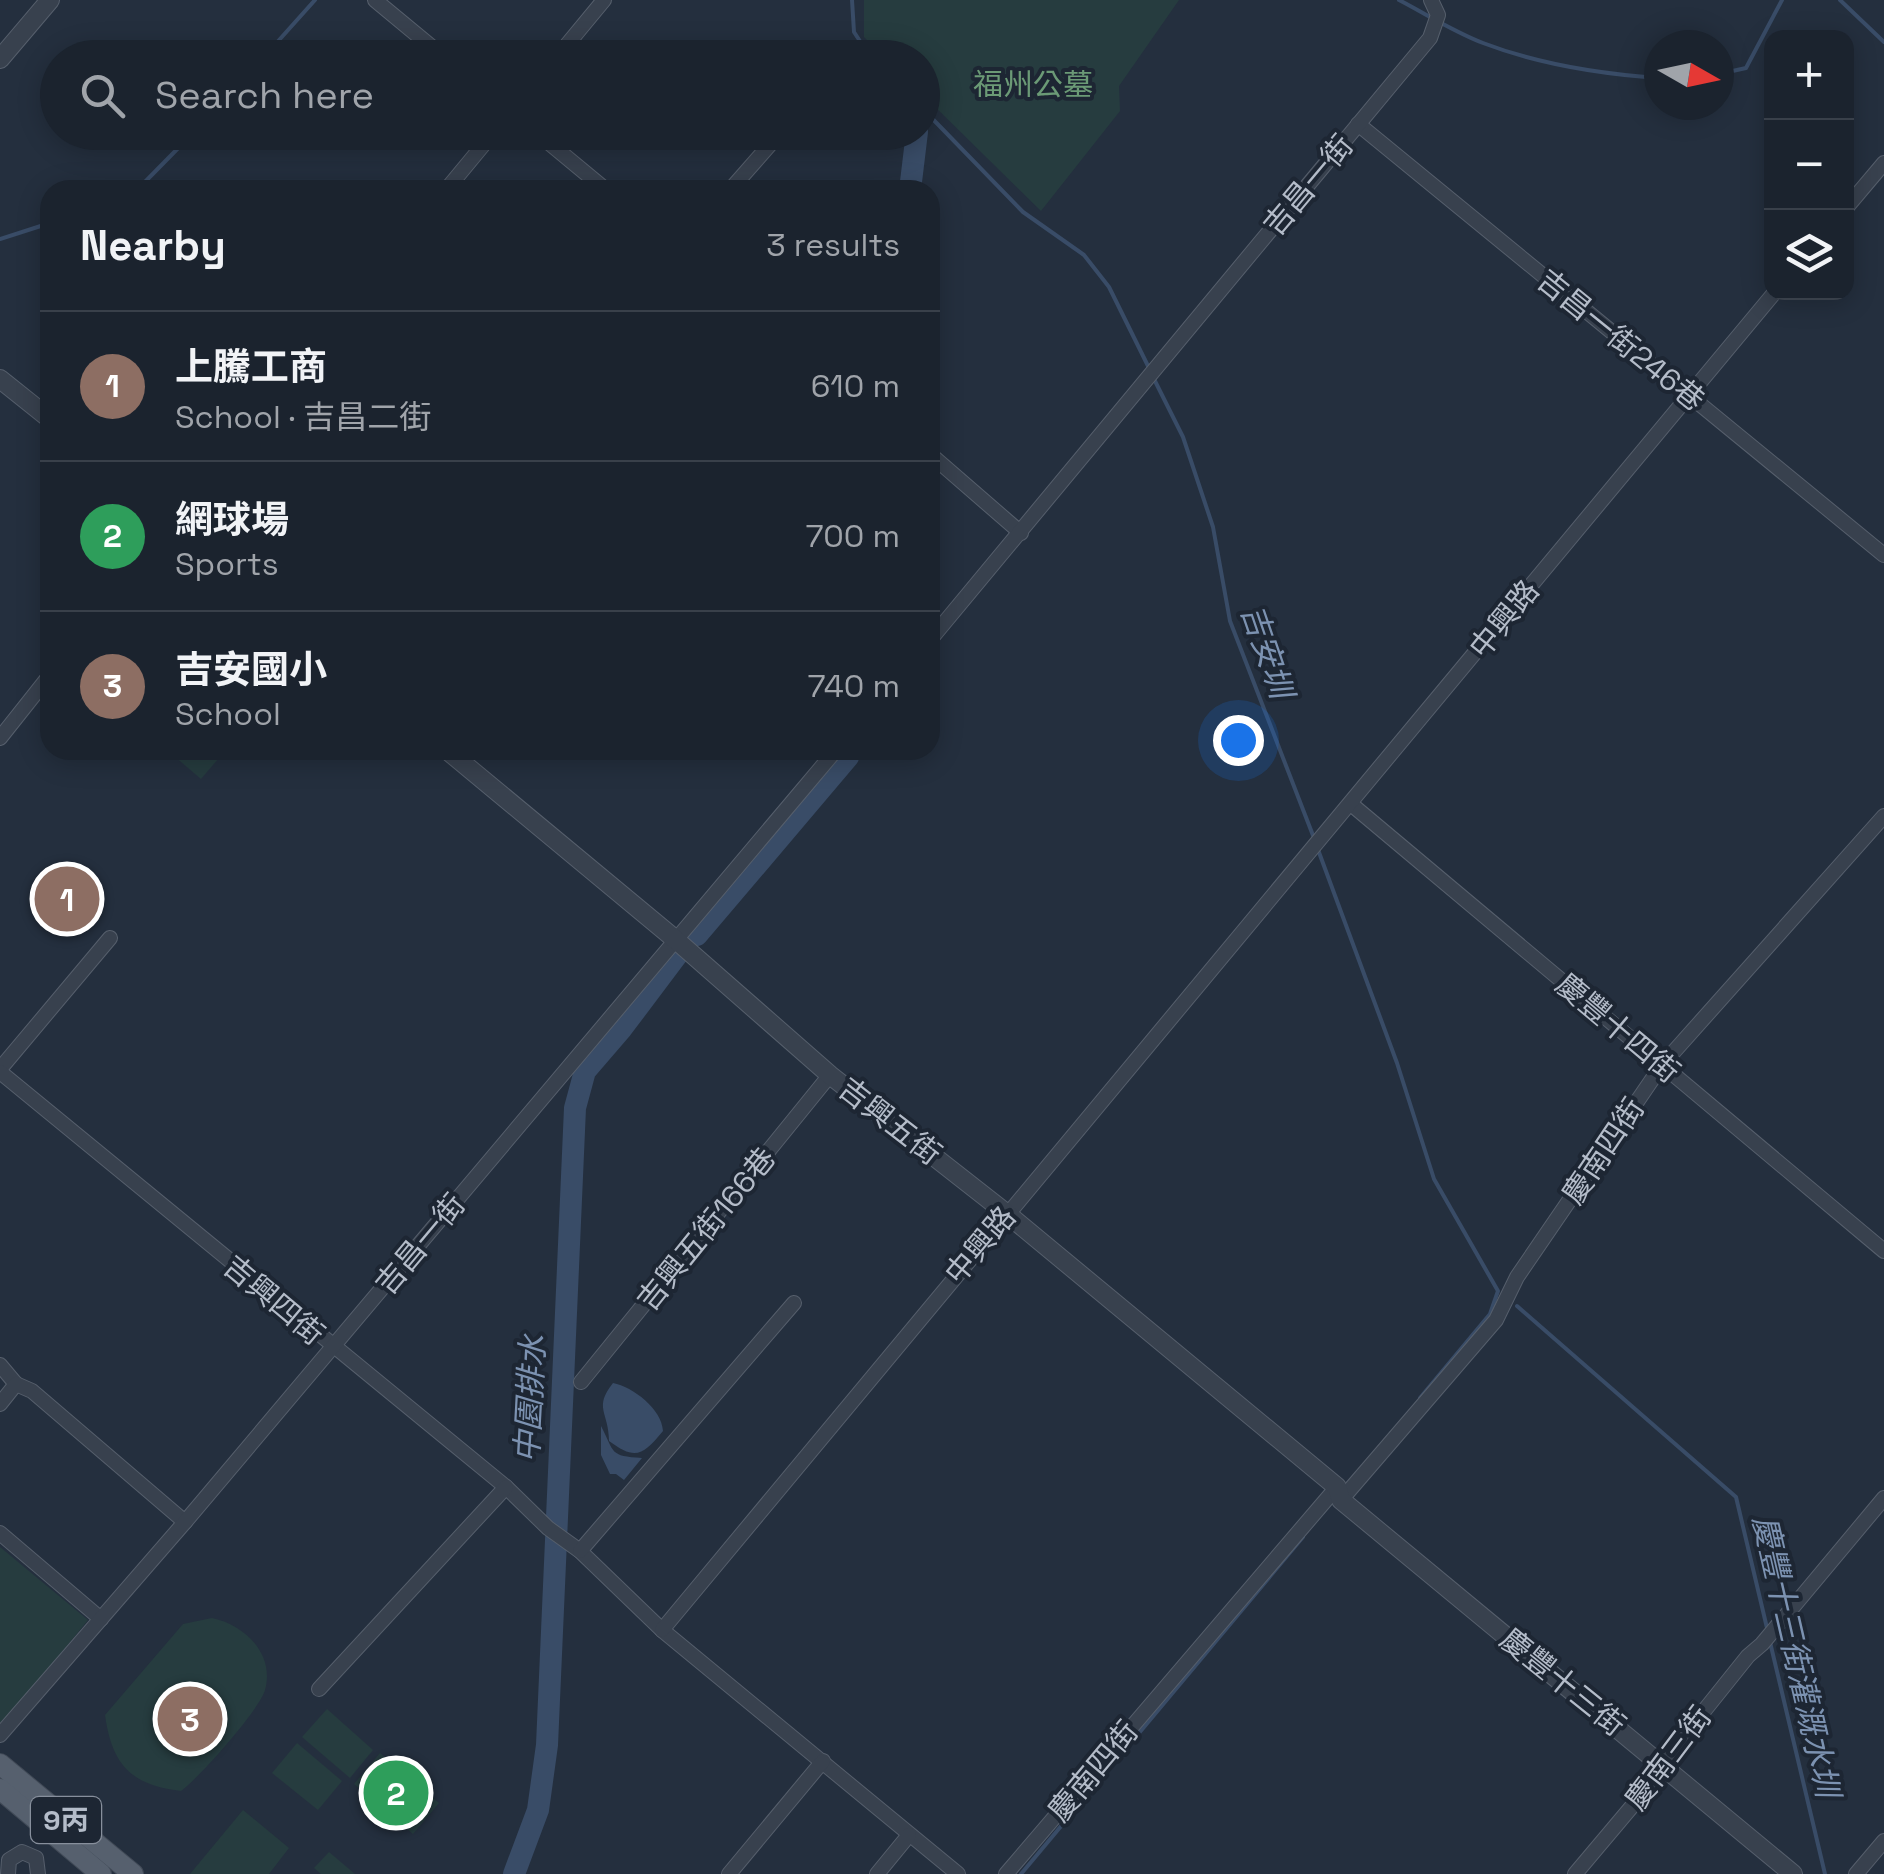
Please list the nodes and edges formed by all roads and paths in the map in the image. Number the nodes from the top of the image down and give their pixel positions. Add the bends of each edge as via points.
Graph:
1 (50, 0) edge
2 (375, 0) edge
3 (604, 0) edge
4 (1431, 0) edge
5 (423, 40) edge
6 (571, 40) edge
7 (0, 59) edge
8 (1358, 124) junction
9 (479, 150) edge
10 (558, 150) edge
11 (765, 150) edge
12 (1884, 163) edge
13 (454, 180) edge
14 (594, 180) edge
15 (739, 180) edge
16 (1854, 199) edge
17 (1768, 300) edge
18 (0, 379) edge
19 (1688, 396) junction
20 (40, 411) edge
21 (940, 463) edge
22 (1021, 533) junction
23 (1884, 555) edge
24 (940, 628) edge
25 (40, 688) edge
26 (0, 738) edge
27 (459, 760) edge
28 (828, 760) edge
29 (1350, 804) junction
30 (1884, 816) edge
31 (110, 938) dead end
32 (676, 940) junction
33 (1662, 1064) junction
34 (0, 1070) edge
35 (830, 1074) junction
36 (1006, 1213) junction
37 (1884, 1251) edge
38 (794, 1303) dead end
39 (333, 1348) junction
40 (0, 1365) edge
41 (581, 1382) dead end
42 (16, 1384) junction
43 (0, 1404) edge
44 (506, 1487) junction
45 (1339, 1494) junction
46 (1884, 1498) edge
47 (186, 1522) junction
48 (0, 1534) edge
49 (583, 1555) junction
50 (100, 1619) junction
51 (662, 1630) junction
52 (319, 1689) dead end
53 (0, 1735) edge
54 (823, 1761) junction
55 (0, 1764) edge
56 (1666, 1766) junction
57 (0, 1789) edge
58 (59, 1826) junction
59 (909, 1836) junction
60 (1884, 1840) edge
61 (37, 1866) edge
62 (8, 1874) edge
63 (101, 1874) edge
64 (133, 1874) edge
65 (729, 1874) edge
66 (877, 1874) edge
67 (958, 1874) edge
68 (1006, 1874) edge
69 (1575, 1874) edge
70 (1794, 1874) edge
71 (1856, 1874) edge

1 - 7 street
2 - 5 street
3 - 6 street
4 - 8 street, 吉昌一街 via 1438,15 1430,38
8 - 19 street, 吉昌一街246巷
8 - 22 street, 吉昌一街
9 - 13 street
10 - 14 street
11 - 15 street
12 - 16 street
17 - 19 street, 中興路
18 - 20 street
19 - 23 street, 吉昌一街246巷
19 - 29 street, 中興路
21 - 22 street
22 - 24 street
25 - 26 street
27 - 32 street, 吉興五街
28 - 32 street, 吉昌一街
29 - 33 street, 慶豐十四街
29 - 36 street, 中興路
30 - 33 street, 慶南四街
31 - 34 street
32 - 35 street, 吉興五街
32 - 39 street, 吉昌一街
33 - 37 street, 慶豐十四街
33 - 45 street, 慶南四街 via 1516,1276 1496,1320
34 - 39 street, 吉興四街
35 - 36 street, 吉興五街
35 - 41 street, 吉興五街166巷
36 - 45 street, 吉興五街
36 - 51 street, 中興路
38 - 49 street
39 - 44 street, 吉興四街
39 - 47 street, 吉昌一街
40 - 42 street
42 - 43 street
42 - 47 street
44 - 49 street, 吉興四街
44 - 52 street
45 - 56 street, 慶豐十三街
45 - 68 street, 慶南四街
46 - 56 street, 慶南三街 via 1748,1656
47 - 50 street, 吉昌一街
48 - 50 street
49 - 51 street
50 - 53 street, 吉昌一街
51 - 54 street
54 - 59 street
54 - 65 street
55 - 58 main road, 9丙
56 - 69 street, 慶南三街
56 - 70 street, 慶豐十三街
57 - 58 main road, 9丙
58 - 61 street
58 - 63 main road, 9丙
58 - 64 main road, 9丙
59 - 66 street
59 - 67 street
60 - 71 street
61 - 62 street via 28,1852 17,1853

